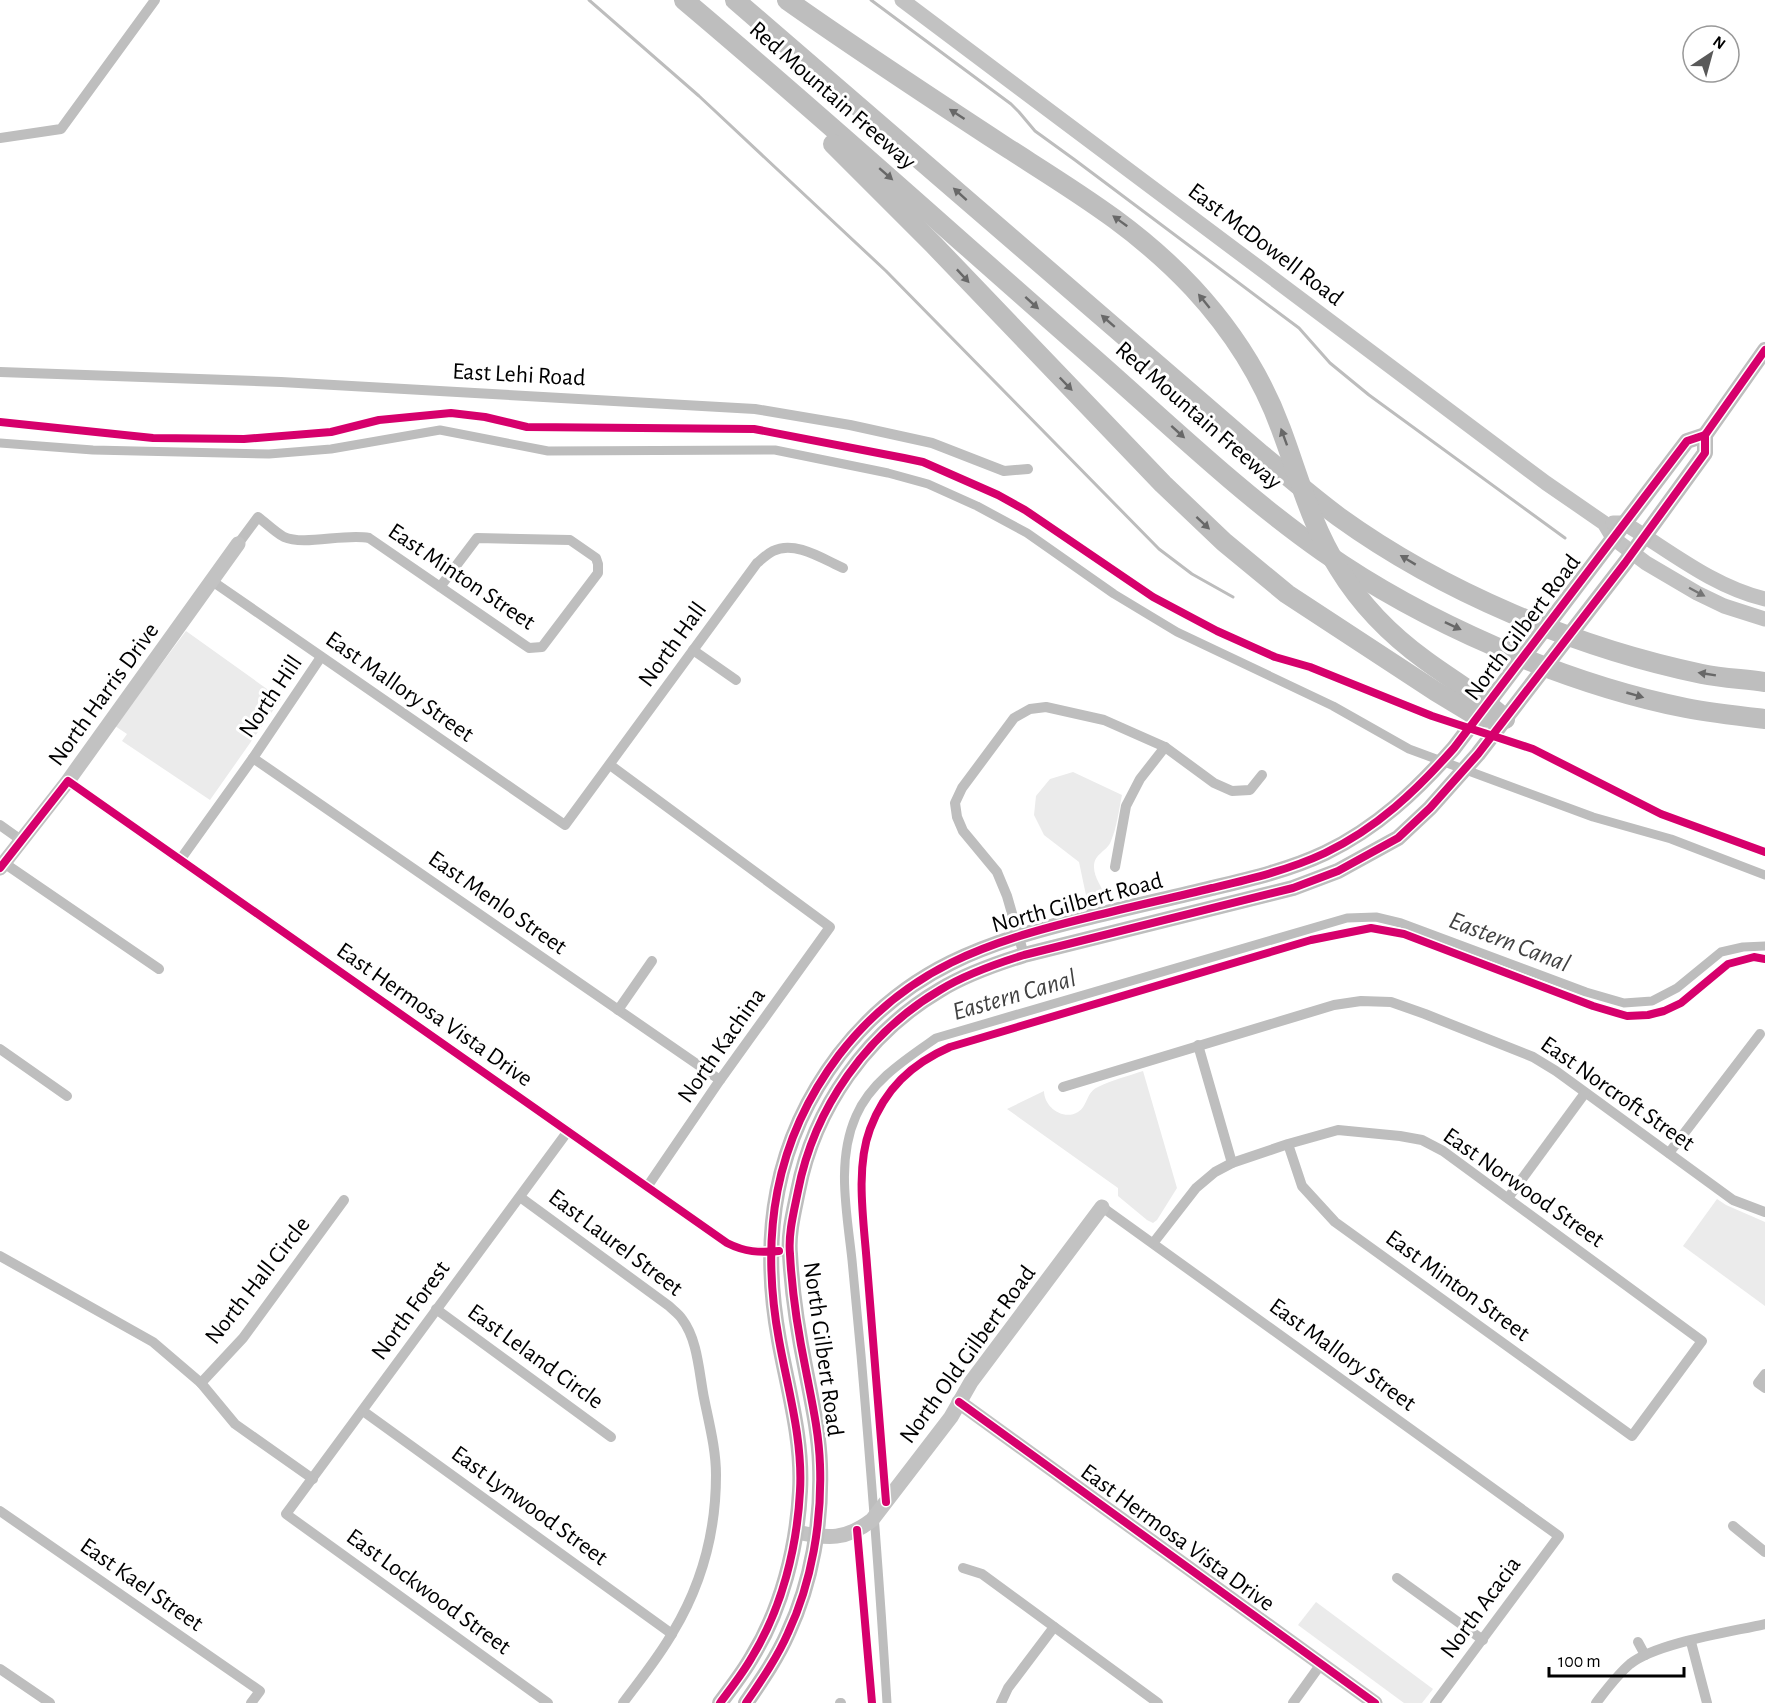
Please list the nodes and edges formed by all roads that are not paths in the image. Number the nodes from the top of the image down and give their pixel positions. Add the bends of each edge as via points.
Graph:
1 (155, 0) edge
2 (684, 0) edge
3 (735, 0) edge
4 (787, 0) edge
5 (902, 0) edge
6 (715, 26) junction
7 (0, 138) edge
8 (1765, 350) edge
9 (0, 372) edge
10 (1705, 435) junction
11 (1028, 469) dead end
12 (1604, 523) junction
13 (1624, 523) junction
14 (1645, 535) junction
15 (1613, 538) junction
16 (238, 544) joint
17 (1631, 554) junction
18 (843, 568) dead end
19 (213, 581) junction
20 (440, 587) junction
21 (1765, 599) edge
22 (1765, 619) edge
23 (693, 650) junction
24 (321, 657) junction
25 (736, 680) dead end
26 (1765, 682) edge
27 (1483, 710) junction
28 (1505, 719) junction
29 (1765, 719) edge
30 (1165, 747) junction
31 (253, 758) junction
32 (610, 765) junction
33 (1262, 775) dead end
34 (68, 781) junction
35 (0, 825) edge
36 (565, 825) joint
37 (21, 840) junction
38 (180, 860) junction
39 (2, 866) edge
40 (1115, 867) dead end
41 (1018, 935) junction
42 (1024, 955) junction
43 (652, 961) dead end
44 (159, 969) dead end
45 (618, 1010) junction
46 (1760, 1034) dead end
47 (1198, 1045) junction
48 (0, 1049) edge
49 (720, 1080) junction
50 (1063, 1088) dead end
51 (1585, 1093) junction
52 (67, 1096) dead end
53 (568, 1131) junction
54 (1288, 1144) junction
55 (1668, 1153) junction
56 (1232, 1163) junction
57 (647, 1187) junction
58 (520, 1197) junction
59 (1508, 1198) junction
60 (344, 1200) dead end
61 (1102, 1207) joint
62 (1765, 1212) edge
63 (1154, 1242) junction
64 (789, 1251) junction
65 (770, 1252) junction
66 (0, 1256) edge
67 (436, 1309) junction
68 (1702, 1341) joint
69 (201, 1383) junction
70 (959, 1402) junction
71 (363, 1411) junction
72 (611, 1437) dead end
73 (313, 1479) junction
74 (0, 1511) edge
75 (286, 1514) joint
76 (1733, 1526) dead end
77 (797, 1532) junction
78 (1559, 1536) joint
79 (816, 1537) junction
80 (1765, 1552) edge
81 (963, 1568) dead end
82 (1397, 1578) dead end
83 (1765, 1624) edge
84 (1054, 1627) junction
85 (672, 1634) junction
86 (1483, 1640) junction
87 (1638, 1642) dead end
88 (1691, 1642) junction
89 (1645, 1655) junction
90 (1321, 1664) junction
91 (2, 1673) edge
92 (1154, 1702) edge
93 (50, 1703) edge
94 (251, 1703) edge
95 (548, 1703) edge
96 (623, 1703) edge
97 (720, 1703) edge
98 (746, 1703) edge
99 (1001, 1703) edge
100 (1293, 1703) edge
101 (1375, 1703) edge
102 (1435, 1703) edge
103 (1596, 1703) edge
104 (1707, 1703) edge

1 - 7 street via 61,129
2 - 6 highway, Red Mountain Freeway
26 -> 3 highway, Red Mountain Freeway via 1702,674 1609,650 1526,619 1459,589 1341,518 1261,454
27 -> 4 highway via 1393,635 1340,570 1315,527 1273,409 1238,347 1194,289 1121,222
5 - 12 street, East McDowell Road
6 -> 27 highway via 742,61 822,132 1224,542 1325,620
6 -> 29 highway, Red Mountain Freeway via 1235,482 1295,532 1354,573 1438,619 1542,666 1686,708
8 - 10 main road, North Gilbert Road
9 - 11 street, East Lehi Road via 281,382 754,409 932,443 1004,471
10 - 13 main road, North Gilbert Road via 1687,441
10 - 14 main road, North Gilbert Road via 1705,453
12 - 13 street
12 - 15 street, East McDowell Road
13 - 14 street
13 - 15 main road, North Gilbert Road
14 - 17 main road, North Gilbert Road
14 - 21 street via 1705,575
15 - 17 street, East McDowell Road
15 - 27 main road, North Gilbert Road
16 - 19 street, North Harris Drive
16 - 20 street, East Minton Street via 258,517 285,537 300,540 369,538
17 -> 22 street, East McDowell Road via 1697,593
17 - 28 main road, North Gilbert Road
18 - 23 street, North Hall via 809,552 774,550 757,563
19 - 24 street, East Mallory Street
19 - 34 street, North Harris Drive
20 - 20 street, East Minton Street via 477,538 570,540 596,558 598,564 598,573 542,647 530,648
23 - 25 street
23 - 32 street, North Hall
24 - 31 street, North Hill
24 - 36 street, East Mallory Street
27 - 28 highway
27 - 41 main road, North Gilbert Road via 1424,783 1399,806 1328,852 1292,867
28 - 42 main road, North Gilbert Road via 1430,808 1398,838 1338,871 1293,888
30 - 33 street via 1214,783 1232,791 1250,790
30 - 40 street via 1140,779 1126,806
30 - 41 street via 1104,720 1065,710 1046,707 1014,718 962,788 955,804 963,831 997,872
31 - 38 street, North Hill
31 - 45 street, East Menlo Street
32 - 36 street, North Hall
32 - 49 street, North Kachina via 830,927
34 - 37 street, North Harris Drive
34 - 38 street, East Hermosa Vista Drive
35 - 37 street
37 - 39 street, North Harris Drive
38 - 53 street, East Hermosa Vista Drive
39 - 44 street
41 - 42 street
41 - 65 main road, North Gilbert Road via 960,957 911,986 882,1008 838,1056 809,1103 787,1155 776,1195
42 - 64 main road, North Gilbert Road via 940,990 889,1029 846,1077 822,1117 805,1162
43 - 45 street
45 - 49 street, East Menlo Street
46 - 55 street
47 - 50 street, East Norcroft Street
47 - 51 street, East Norcroft Street via 1334,1005 1361,1000 1391,1002 1533,1057
47 - 56 street
48 - 52 street
49 - 57 street, North Kachina
51 - 55 street, East Norcroft Street
51 - 59 street
53 - 57 street, East Hermosa Vista Drive
53 - 58 street, North Forest
54 - 56 street, East Norwood Street
54 - 59 street, East Norwood Street via 1338,1130 1422,1140
54 - 68 street, East Minton Street via 1302,1186 1335,1222 1632,1436
55 - 62 street, East Norcroft Street via 1733,1200
56 - 63 street, East Norwood Street via 1196,1188
57 - 65 street, East Hermosa Vista Drive via 727,1243 755,1253
58 - 67 street, North Forest
58 - 85 street, East Laurel Street via 669,1306 691,1335 710,1428 716,1473 715,1507 701,1573
59 - 68 street, East Norwood Street
60 - 69 street, North Hall Circle via 243,1338
61 - 63 street, East Mallory Street
61 - 70 street, North Old Gilbert Road
63 - 78 street, East Mallory Street
64 - 65 street, East Hermosa Vista Drive
64 - 79 main road, North Gilbert Road via 799,1333 817,1427 820,1465
65 - 77 main road, North Gilbert Road via 778,1335 799,1446
66 - 69 street via 153,1342
67 - 71 street, North Forest
67 - 72 street, East Leland Circle
69 - 73 street via 236,1424
70 - 79 street, North Old Gilbert Road via 872,1520 847,1535
70 - 90 street, East Hermosa Vista Drive
71 - 73 street, North Forest
71 - 85 street, East Lynwood Street
73 - 75 street, North Forest
74 - 94 street, East Kael Street via 260,1691
75 - 95 street, East Lockwood Street
76 - 80 street
77 - 79 street, North Old Gilbert Road
77 - 97 main road, North Gilbert Road via 768,1627 752,1658
78 - 86 street, North Acacia
79 - 98 main road, North Gilbert Road via 789,1632
81 - 84 street via 982,1574
82 - 86 street
83 - 88 street
84 - 92 street
84 - 99 street
85 - 96 street
86 - 102 street, North Acacia
87 - 89 street
88 - 89 street
88 - 104 street
89 - 103 street via 1614,1680
90 - 100 street
90 - 101 street, East Hermosa Vista Drive
91 - 93 street

